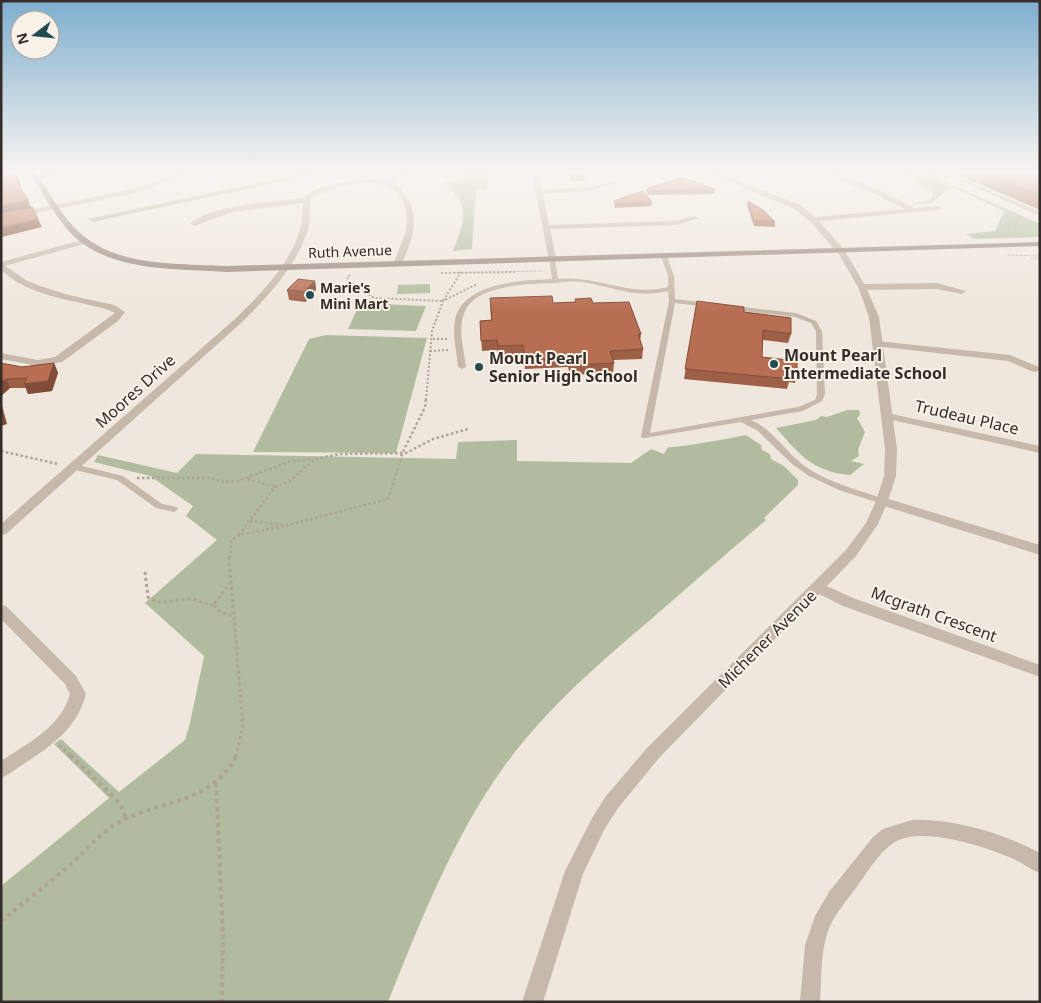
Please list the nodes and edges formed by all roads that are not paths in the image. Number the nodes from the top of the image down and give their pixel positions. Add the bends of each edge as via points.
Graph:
1 (64, 218) edge
2 (208, 218) edge
3 (306, 218) edge
4 (410, 218) edge
5 (544, 218) edge
6 (695, 218) dead end
7 (826, 218) edge
8 (813, 219) joint
9 (194, 224) dead end
10 (546, 227) junction
11 (85, 242) junction
12 (1040, 244) edge
13 (841, 251) junction
14 (668, 256) junction
15 (552, 259) junction
16 (398, 263) junction
17 (1, 265) edge
18 (283, 267) junction
19 (554, 281) junction
20 (672, 288) junction
21 (862, 288) junction
22 (962, 292) dead end
23 (672, 301) junction
24 (718, 306) edge
25 (727, 307) edge
26 (877, 344) junction
27 (1, 356) edge
28 (462, 367) dead end
29 (1036, 369) dead end
30 (887, 416) junction
31 (742, 420) junction
32 (1040, 450) edge
33 (69, 466) junction
34 (882, 501) junction
35 (174, 509) dead end
36 (1, 531) edge
37 (1040, 550) edge
38 (818, 587) junction
39 (1, 610) edge
40 (1040, 671) edge
41 (1, 770) edge
42 (1040, 864) edge
43 (532, 1002) edge
44 (810, 1002) edge

1 - 11 main road, Ruth Avenue
2 - 9 street
3 - 18 street, Moores Drive
4 - 16 street via 410,229
5 - 10 street
6 - 10 street via 676,223
7 - 8 street
8 - 13 street, Michener Avenue
10 - 15 street
11 - 17 street
11 - 18 main road, Ruth Avenue via 133,261 226,269
12 - 13 main road, Ruth Avenue
13 - 14 main road, Ruth Avenue
13 - 21 street, Michener Avenue
14 - 15 main road, Ruth Avenue
14 - 20 lane
15 - 16 main road, Ruth Avenue
15 - 19 lane
16 - 18 main road, Ruth Avenue
17 - 27 street via 14,276 40,289 111,306 120,312 114,320 58,360 38,363
18 - 33 street, Moores Drive via 271,288 250,309
19 - 20 lane via 586,281 631,293
19 - 28 lane via 509,284 467,303 458,320
20 - 23 lane
21 - 22 street via 937,286
21 - 26 street, Michener Avenue via 874,317
23 - 24 lane
23 - 31 lane via 645,436
25 - 31 lane via 800,316 811,319 819,331 821,394 818,401 806,408
26 - 29 street via 1010,358
26 - 30 street, Michener Avenue
30 - 32 street, Trudeau Place
30 - 34 street, Michener Avenue via 891,466
31 - 34 lane via 764,430 787,456 812,475
33 - 35 lane via 126,481 159,506
33 - 36 street, Moores Drive
34 - 37 street
34 - 38 street, Michener Avenue via 867,533
38 - 40 street, Mcgrath Crescent via 848,602
38 - 43 street, Michener Avenue via 653,753 612,802 574,871
39 - 41 street via 76,686 78,694 74,710 50,736
42 - 44 street via 1015,849 946,829 914,828 886,838 871,851 824,919 814,952

